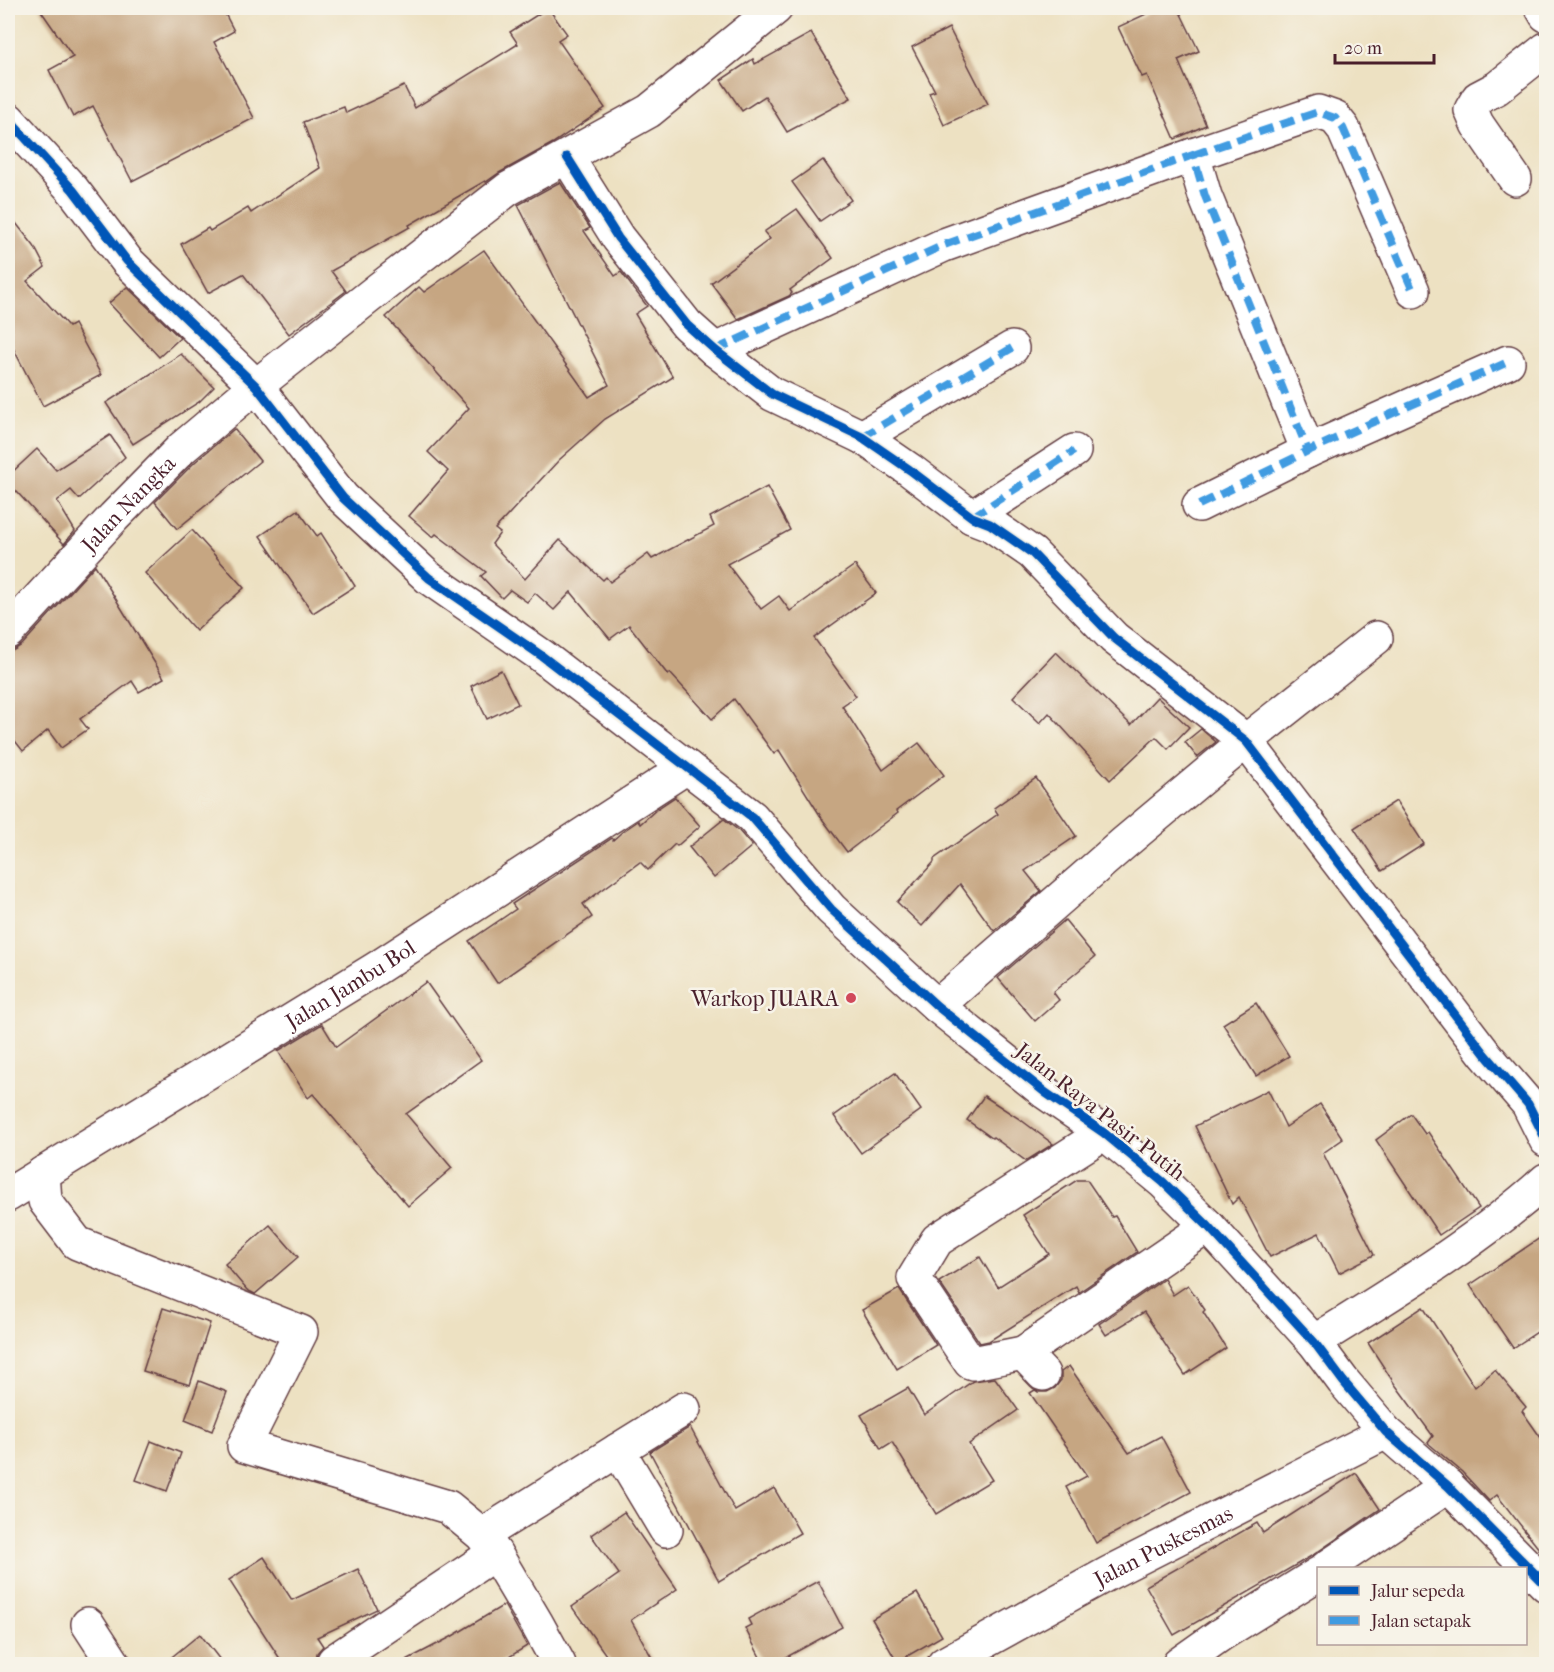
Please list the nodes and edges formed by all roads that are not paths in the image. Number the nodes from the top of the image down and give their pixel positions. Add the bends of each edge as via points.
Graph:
1 (776, 8) edge
2 (1542, 8) edge
3 (1546, 15) edge
4 (1546, 50) edge
5 (8, 118) edge
6 (1193, 155) junction
7 (567, 157) junction
8 (1515, 179) dead end
9 (1413, 291) dead end
10 (1012, 348) dead end
11 (715, 350) junction
12 (1508, 363) dead end
13 (256, 386) junction
14 (862, 437) junction
15 (1308, 451) junction
16 (1074, 452) dead end
17 (1199, 505) dead end
18 (972, 517) junction
19 (8, 632) edge
20 (1376, 638) dead end
21 (1246, 741) junction
22 (687, 767) junction
23 (937, 1006) junction
24 (1104, 1133) junction
25 (1546, 1140) edge
26 (43, 1173) junction
27 (1546, 1180) edge
28 (8, 1195) edge
29 (1208, 1226) junction
30 (1314, 1342) junction
31 (684, 1409) dead end
32 (1386, 1432) junction
33 (618, 1450) junction
34 (1448, 1486) junction
35 (666, 1530) dead end
36 (488, 1544) junction
37 (1329, 1567) edge
38 (1317, 1575) edge
39 (1546, 1585) edge
40 (88, 1624) dead end
41 (334, 1661) dead end
42 (114, 1665) edge
43 (559, 1665) edge
44 (944, 1665) edge
45 (1179, 1665) edge

1 - 7 street, Jalan Nangka via 649,111
2 - 3 street
4 - 8 street via 1478,98 1471,110
5 - 13 street, Jalan Raya Pasir Putih via 73,190 127,261
6 - 9 street via 1318,112 1335,118 1343,128
6 - 11 street via 944,246
6 - 15 street via 1205,196
7 - 11 street via 618,238 687,324
7 - 13 street, Jalan Nangka via 508,189
10 - 14 street
11 - 14 street via 772,394
12 - 15 street
13 - 19 street, Jalan Nangka via 182,448
13 - 22 street, Jalan Raya Pasir Putih via 343,498 429,578 542,656
14 - 18 street
15 - 17 street
16 - 18 street
18 - 21 street via 990,524 1032,553 1114,638
20 - 21 street
21 - 23 street
21 - 25 street via 1485,1054 1528,1104
22 - 23 street, Jalan Raya Pasir Putih via 752,817 831,909
22 - 26 street, Jalan Jambu Bol via 377,969
23 - 24 street, Jalan Raya Pasir Putih via 1046,1093
24 - 29 street, Jalan Raya Pasir Putih
24 - 29 street via 937,1240 914,1278 970,1362 1033,1363
26 - 28 street, Jalan Jambu Bol
26 - 36 street via 45,1201 77,1243 301,1332 244,1446 448,1507
27 - 30 street via 1514,1209 1429,1270
29 - 30 street, Jalan Raya Pasir Putih
30 - 32 street, Jalan Raya Pasir Putih
31 - 33 street
32 - 34 street, Jalan Raya Pasir Putih
32 - 44 street, Jalan Puskesmas via 1109,1573
33 - 35 street
33 - 36 street
34 - 37 street
34 - 39 street, Jalan Raya Pasir Putih
36 - 41 street
36 - 43 street
38 - 45 street
40 - 42 street

